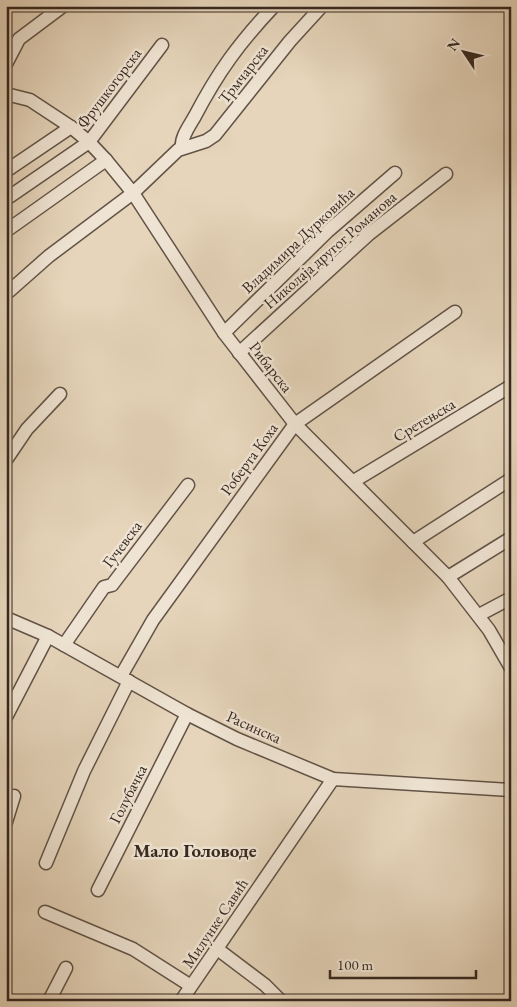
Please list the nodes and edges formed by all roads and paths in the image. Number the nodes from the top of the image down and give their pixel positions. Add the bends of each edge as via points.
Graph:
1 (63, 6) edge
2 (274, 6) edge
3 (322, 6) edge
4 (162, 45) dead end
5 (6, 64) edge
6 (6, 94) edge
7 (71, 127) junction
8 (89, 142) junction
9 (182, 148) junction
10 (106, 160) junction
11 (6, 171) edge
12 (396, 173) dead end
13 (446, 174) dead end
14 (133, 192) junction
15 (6, 199) edge
16 (6, 231) edge
17 (6, 294) edge
18 (454, 312) dead end
19 (224, 332) junction
20 (239, 353) junction
21 (511, 386) edge
22 (60, 394) dead end
23 (295, 424) junction
24 (6, 460) edge
25 (511, 479) edge
26 (354, 481) junction
27 (188, 485) dead end
28 (511, 538) edge
29 (414, 542) junction
30 (448, 577) junction
31 (511, 598) edge
32 (479, 615) junction
33 (6, 618) edge
34 (48, 636) junction
35 (64, 645) junction
36 (509, 660) edge
37 (125, 678) junction
38 (187, 714) junction
39 (6, 717) edge
40 (333, 779) junction
41 (511, 790) edge
42 (14, 796) dead end
43 (6, 822) edge
44 (46, 863) dead end
45 (98, 890) dead end
46 (44, 912) dead end
47 (216, 948) junction
48 (66, 968) dead end
49 (191, 986) junction
50 (49, 1001) edge
51 (181, 1001) edge
52 (281, 1001) edge

1 - 5 street via 19,39
2 - 9 street, Трмчарска via 225,63 191,123
3 - 9 street, Трмчарска via 290,40 214,135 206,141
4 - 8 street, Фрушкогорска
6 - 7 street, Рибарска via 30,100
7 - 8 street, Рибарска
7 - 11 street
8 - 10 street, Рибарска
8 - 15 street, Фрушкогорска
9 - 14 street, Трмчарска
10 - 14 street, Рибарска
10 - 16 street
12 - 19 street, Владимира Дурковића via 328,231
13 - 20 street, Николаја другог Романова via 356,246
14 - 17 street, Трмчарска via 49,256
14 - 19 street, Рибарска
18 - 23 street, Роберта Коха
19 - 20 street, Рибарска
20 - 23 street, Рибарска
21 - 26 street, Сретењска
22 - 24 street via 27,430
23 - 26 street, Рибарска
23 - 37 street, Роберта Коха via 153,620
25 - 29 street
26 - 29 street, Рибарска
27 - 35 street, Гучевска via 112,585 104,586
28 - 30 street
29 - 30 street, Рибарска
30 - 32 street, Рибарска
31 - 32 street
32 - 36 street, Рибарска
33 - 34 street, Расинска
34 - 35 street, Расинска
34 - 39 street
35 - 37 street, Расинска
37 - 38 street, Расинска
37 - 44 street, Роберта Коха
38 - 40 street, Расинска via 237,739
38 - 45 street, Голубачка
40 - 41 street, Расинска
40 - 47 street, Милунке Савић
42 - 43 street
46 - 49 street, Милунке Савић via 133,949
47 - 49 street, Милунке Савић
47 - 52 street
48 - 50 street
49 - 51 street, Милунке Савић

